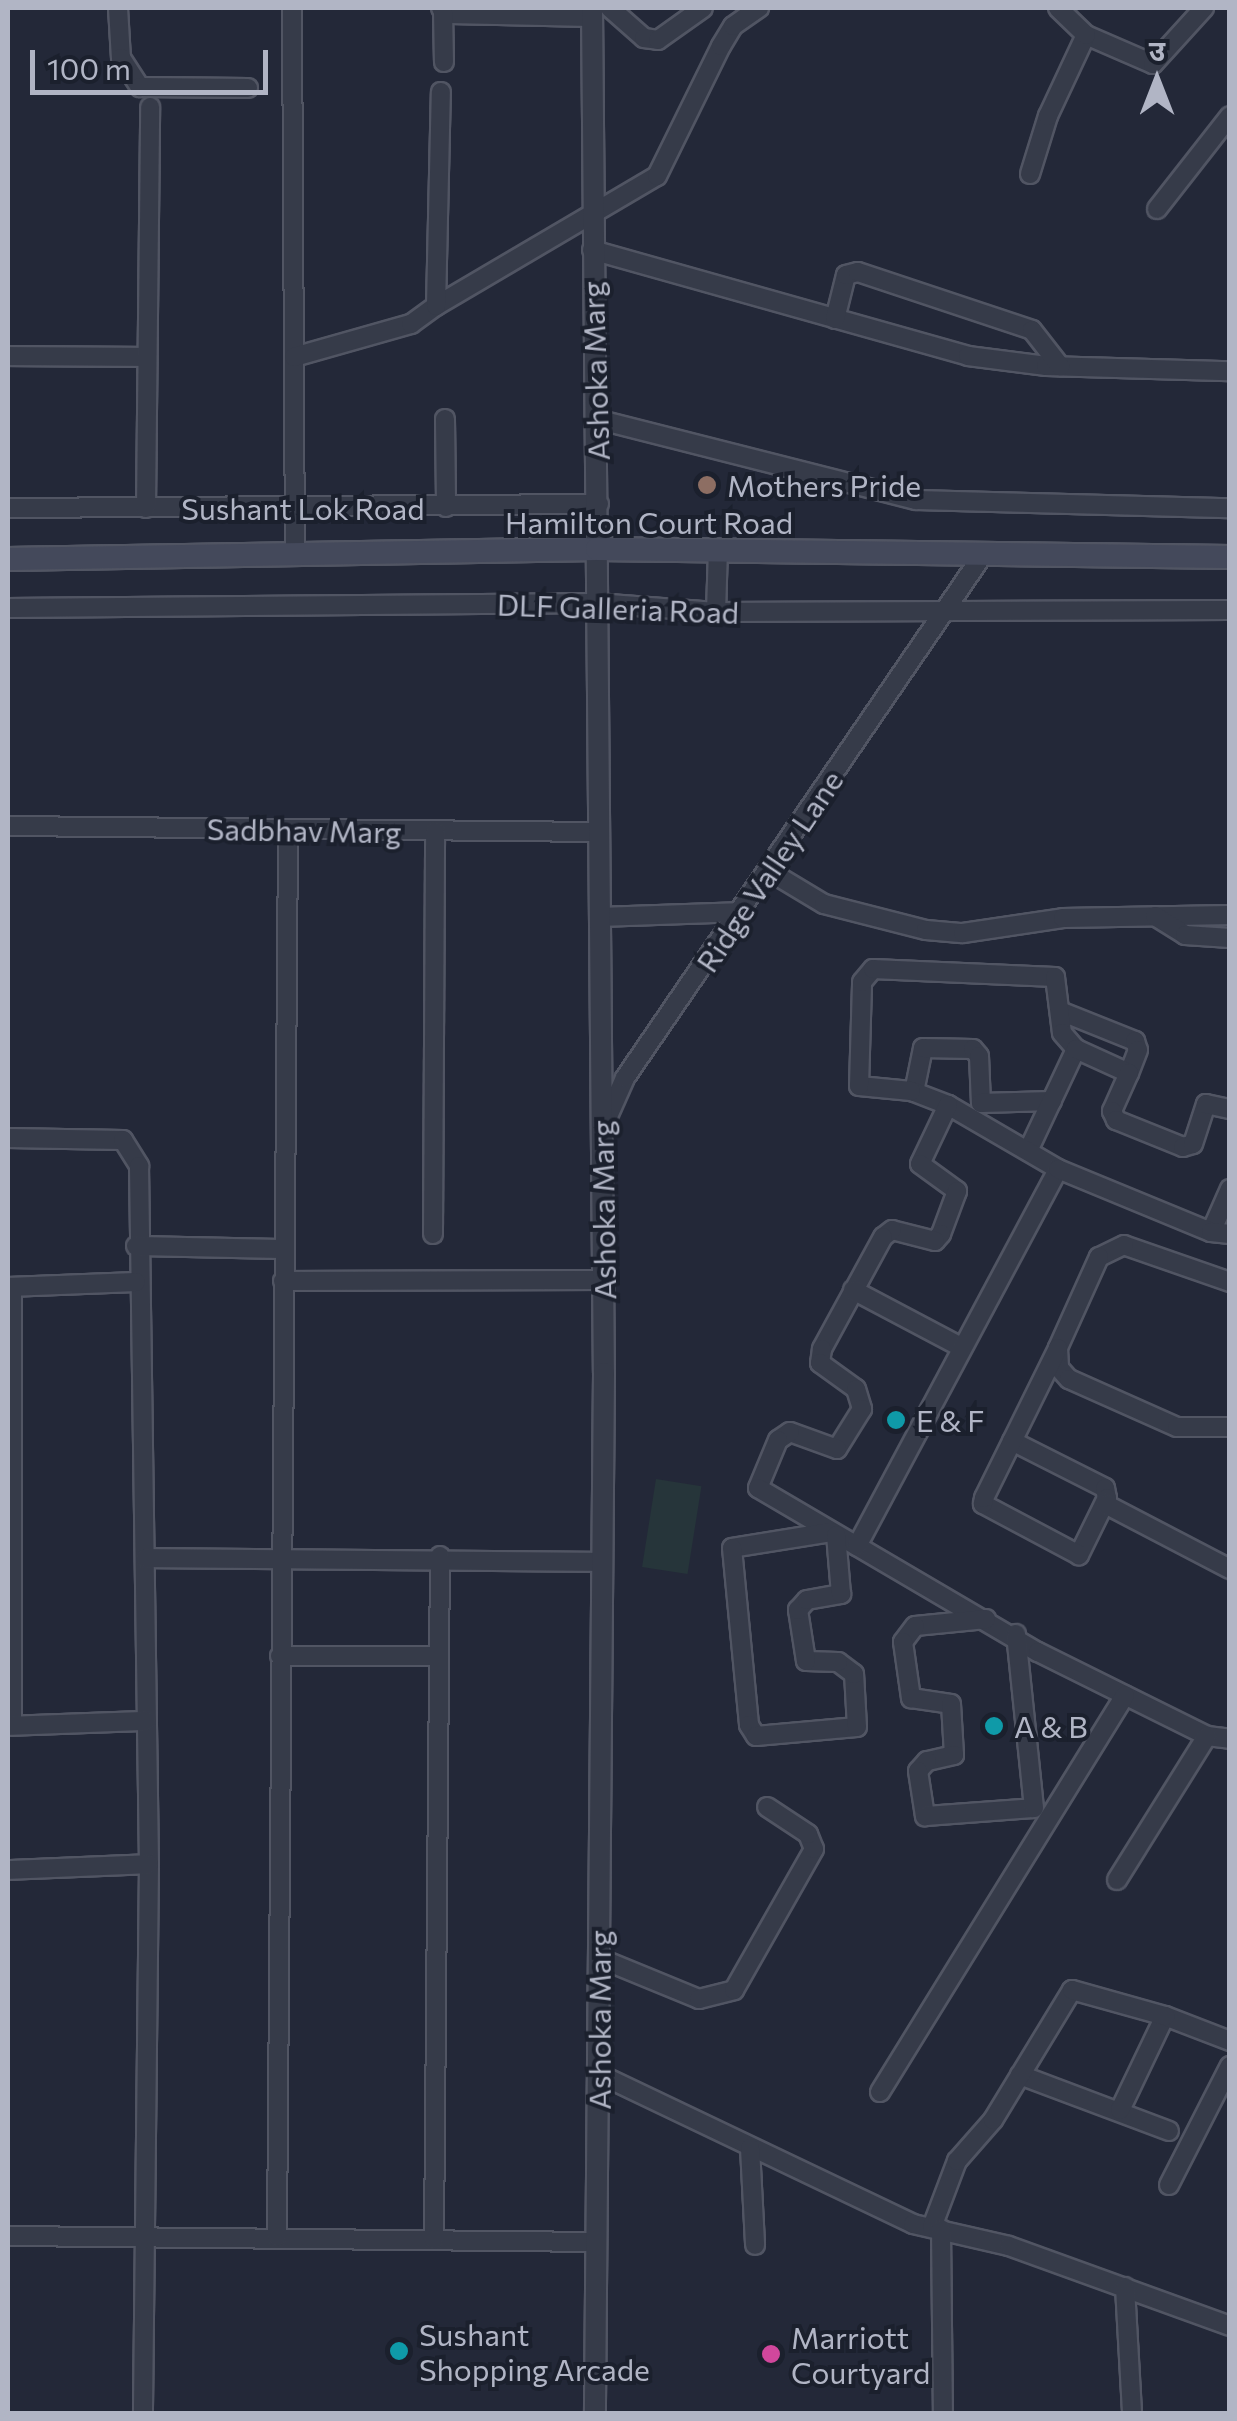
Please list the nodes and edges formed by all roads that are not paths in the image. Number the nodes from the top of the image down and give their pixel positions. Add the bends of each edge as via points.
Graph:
1 (118, 8) edge
2 (292, 8) edge
3 (704, 8) edge
4 (759, 8) edge
5 (1058, 8) edge
6 (1177, 8) edge
7 (442, 9) edge
8 (598, 10) edge
9 (1199, 14) edge
10 (1086, 35) junction
11 (444, 62) dead end
12 (248, 88) dead end
13 (441, 92) dead end
14 (150, 107) dead end
15 (1230, 116) edge
16 (1030, 174) dead end
17 (1157, 209) dead end
18 (590, 214) junction
19 (592, 250) junction
20 (436, 306) junction
21 (836, 319) junction
22 (8, 356) edge
23 (147, 357) junction
24 (294, 357) junction
25 (1060, 366) junction
26 (1230, 371) edge
27 (445, 419) dead end
28 (596, 419) junction
29 (599, 504) junction
30 (294, 506) junction
31 (446, 507) junction
32 (8, 508) edge
33 (146, 508) junction
34 (1230, 508) edge
35 (597, 549) junction
36 (718, 550) junction
37 (295, 554) junction
38 (1230, 557) edge
39 (8, 559) edge
40 (980, 559) junction
41 (596, 603) junction
42 (8, 608) edge
43 (1230, 610) edge
44 (716, 612) junction
45 (943, 612) junction
46 (8, 826) edge
47 (288, 830) junction
48 (435, 831) junction
49 (600, 832) junction
50 (769, 871) junction
51 (742, 912) junction
52 (1230, 915) edge
53 (1155, 916) junction
54 (600, 917) junction
55 (1230, 938) edge
56 (1060, 1010) junction
57 (1076, 1050) junction
58 (1129, 1073) junction
59 (914, 1092) junction
60 (1052, 1101) junction
61 (948, 1105) junction
62 (1230, 1109) edge
63 (602, 1133) junction
64 (8, 1138) edge
65 (1028, 1151) junction
66 (1058, 1169) junction
67 (1230, 1189) edge
68 (1220, 1233) edge
69 (434, 1234) dead end
70 (136, 1246) junction
71 (283, 1249) junction
72 (603, 1280) junction
73 (283, 1281) junction
74 (136, 1282) junction
75 (1230, 1282) edge
76 (10, 1287) edge
77 (853, 1290) junction
78 (958, 1346) junction
79 (1058, 1348) junction
80 (1230, 1427) edge
81 (10, 1434) edge
82 (1012, 1441) junction
83 (1105, 1504) junction
84 (833, 1534) junction
85 (858, 1546) junction
86 (280, 1556) junction
87 (440, 1556) junction
88 (145, 1558) junction
89 (602, 1562) junction
90 (1230, 1570) edge
91 (986, 1619) junction
92 (1016, 1634) junction
93 (280, 1656) junction
94 (438, 1656) junction
95 (1125, 1696) junction
96 (147, 1721) junction
97 (10, 1726) edge
98 (1207, 1736) junction
99 (1230, 1739) edge
100 (767, 1806) dead end
101 (149, 1864) junction
102 (8, 1870) edge
103 (1116, 1880) dead end
104 (599, 1958) junction
105 (1164, 2016) junction
106 (1230, 2041) edge
107 (1230, 2066) edge
108 (599, 2074) junction
109 (1020, 2074) junction
110 (880, 2092) dead end
111 (1120, 2110) junction
112 (1170, 2130) dead end
113 (750, 2148) junction
114 (1169, 2186) dead end
115 (936, 2228) junction
116 (141, 2234) junction
117 (8, 2236) edge
118 (277, 2237) junction
119 (434, 2240) junction
120 (596, 2242) junction
121 (755, 2245) dead end
122 (1125, 2288) junction
123 (1230, 2326) edge
124 (143, 2414) edge
125 (596, 2414) edge
126 (943, 2414) edge
127 (1132, 2414) edge

1 - 12 street via 121,58 140,87
2 - 24 street
3 - 8 street via 658,40
4 - 18 street via 721,46 657,176
5 - 10 street
6 - 9 street
7 - 8 street
7 - 11 street
8 - 18 street, Ashoka Marg
9 - 10 street via 1153,64
10 - 16 street via 1064,75
13 - 20 street
14 - 23 street
15 - 17 street
18 - 19 street, Ashoka Marg
18 - 20 street
19 - 21 street
19 - 28 street, Ashoka Marg
20 - 24 street via 411,324
21 - 25 street via 968,356
21 - 25 street via 846,275 858,272 1032,330
22 - 23 street
23 - 33 street
24 - 30 street
25 - 26 street
27 - 31 street
28 - 29 street, Ashoka Marg
28 - 34 street via 916,500
29 - 31 street, Sushant Lok Road
29 - 35 street, Ashoka Marg
30 - 31 street, Sushant Lok Road
30 - 33 street, Sushant Lok Road
30 - 37 street
32 - 33 street, Sushant Lok Road
35 - 36 main road, Hamilton Court Road
35 - 37 main road, Hamilton Court Road
35 - 41 street, Ashoka Marg
36 - 40 main road, Hamilton Court Road
36 - 44 street
37 - 39 main road, Hamilton Court Road
38 - 40 main road, Hamilton Court Road
40 - 45 street, Ridge Valley Lane
41 - 42 street, DLF Galleria Road
41 - 44 street, DLF Galleria Road
41 - 49 street, Ashoka Marg
43 - 45 street, DLF Galleria Road
44 - 45 street, DLF Galleria Road
45 - 50 street, Ridge Valley Lane
46 - 47 street, Sadbhav Marg
47 - 48 street, Sadbhav Marg
47 - 71 street
48 - 49 street, Sadbhav Marg
48 - 69 street
49 - 54 street, Ashoka Marg
50 - 51 street, Ridge Valley Lane
50 - 53 street via 824,904 926,930 963,933 1063,918
51 - 54 street
51 - 63 street, Ridge Valley Lane via 626,1078
52 - 53 street
53 - 55 street via 1184,936
54 - 63 street, Ashoka Marg
56 - 57 street via 1064,1041
56 - 58 street via 1135,1041
56 - 59 street via 1059,985 1046,974 873,969 862,982 859,1086
57 - 58 street
57 - 60 street
58 - 62 street via 1112,1116 1182,1147 1194,1144 1206,1104
59 - 60 street via 923,1048 973,1048 981,1104
59 - 61 street
60 - 65 street
61 - 65 street
61 - 77 street via 920,1164 957,1191 941,1234 934,1241 892,1230
63 - 72 street, Ashoka Marg
64 - 70 street via 123,1140 138,1166
65 - 66 street
66 - 68 street
66 - 78 street
67 - 68 street
70 - 71 street
70 - 74 street
71 - 73 street
72 - 73 street
72 - 89 street, Ashoka Marg
73 - 86 street
74 - 76 street
74 - 88 street
75 - 79 street via 1124,1245 1099,1257
76 - 81 street
77 - 78 street
77 - 84 street via 820,1363 856,1388 862,1409 837,1449 790,1432 778,1440 758,1488
78 - 85 street
79 - 80 street via 1060,1368 1070,1379 1177,1427
79 - 82 street
81 - 97 street
82 - 83 street via 1105,1488
82 - 83 street via 983,1504 1076,1556
83 - 90 street
84 - 84 street via 840,1594 806,1600 798,1610 806,1661 838,1662 854,1674 858,1727 756,1736 749,1725 732,1548
84 - 85 street
85 - 91 street
86 - 87 street
86 - 88 street
86 - 93 street
87 - 89 street
87 - 94 street
88 - 96 street
89 - 104 street, Ashoka Marg
91 - 92 street
91 - 92 street via 915,1626 903,1642 911,1698 951,1704 954,1755 927,1761 918,1771 925,1816 1034,1808
92 - 95 street via 1043,1642 1042,1649
93 - 94 street
93 - 118 street
94 - 119 street
95 - 98 street
95 - 110 street
96 - 97 street
96 - 101 street
98 - 99 street
98 - 103 street
100 - 104 street via 808,1834 814,1849 734,1990 699,1999
101 - 102 street
101 - 116 street
104 - 108 street, Ashoka Marg
105 - 106 street
105 - 109 street via 1072,1990
105 - 111 street
107 - 114 street
108 - 113 street
108 - 120 street, Ashoka Marg
109 - 111 street
109 - 115 street via 957,2162
111 - 112 street
113 - 115 street via 861,2202
113 - 121 street
115 - 122 street
115 - 126 street
116 - 117 street
116 - 118 street
116 - 124 street
118 - 119 street
119 - 120 street
120 - 125 street, Ashoka Marg
122 - 123 street
122 - 127 street

